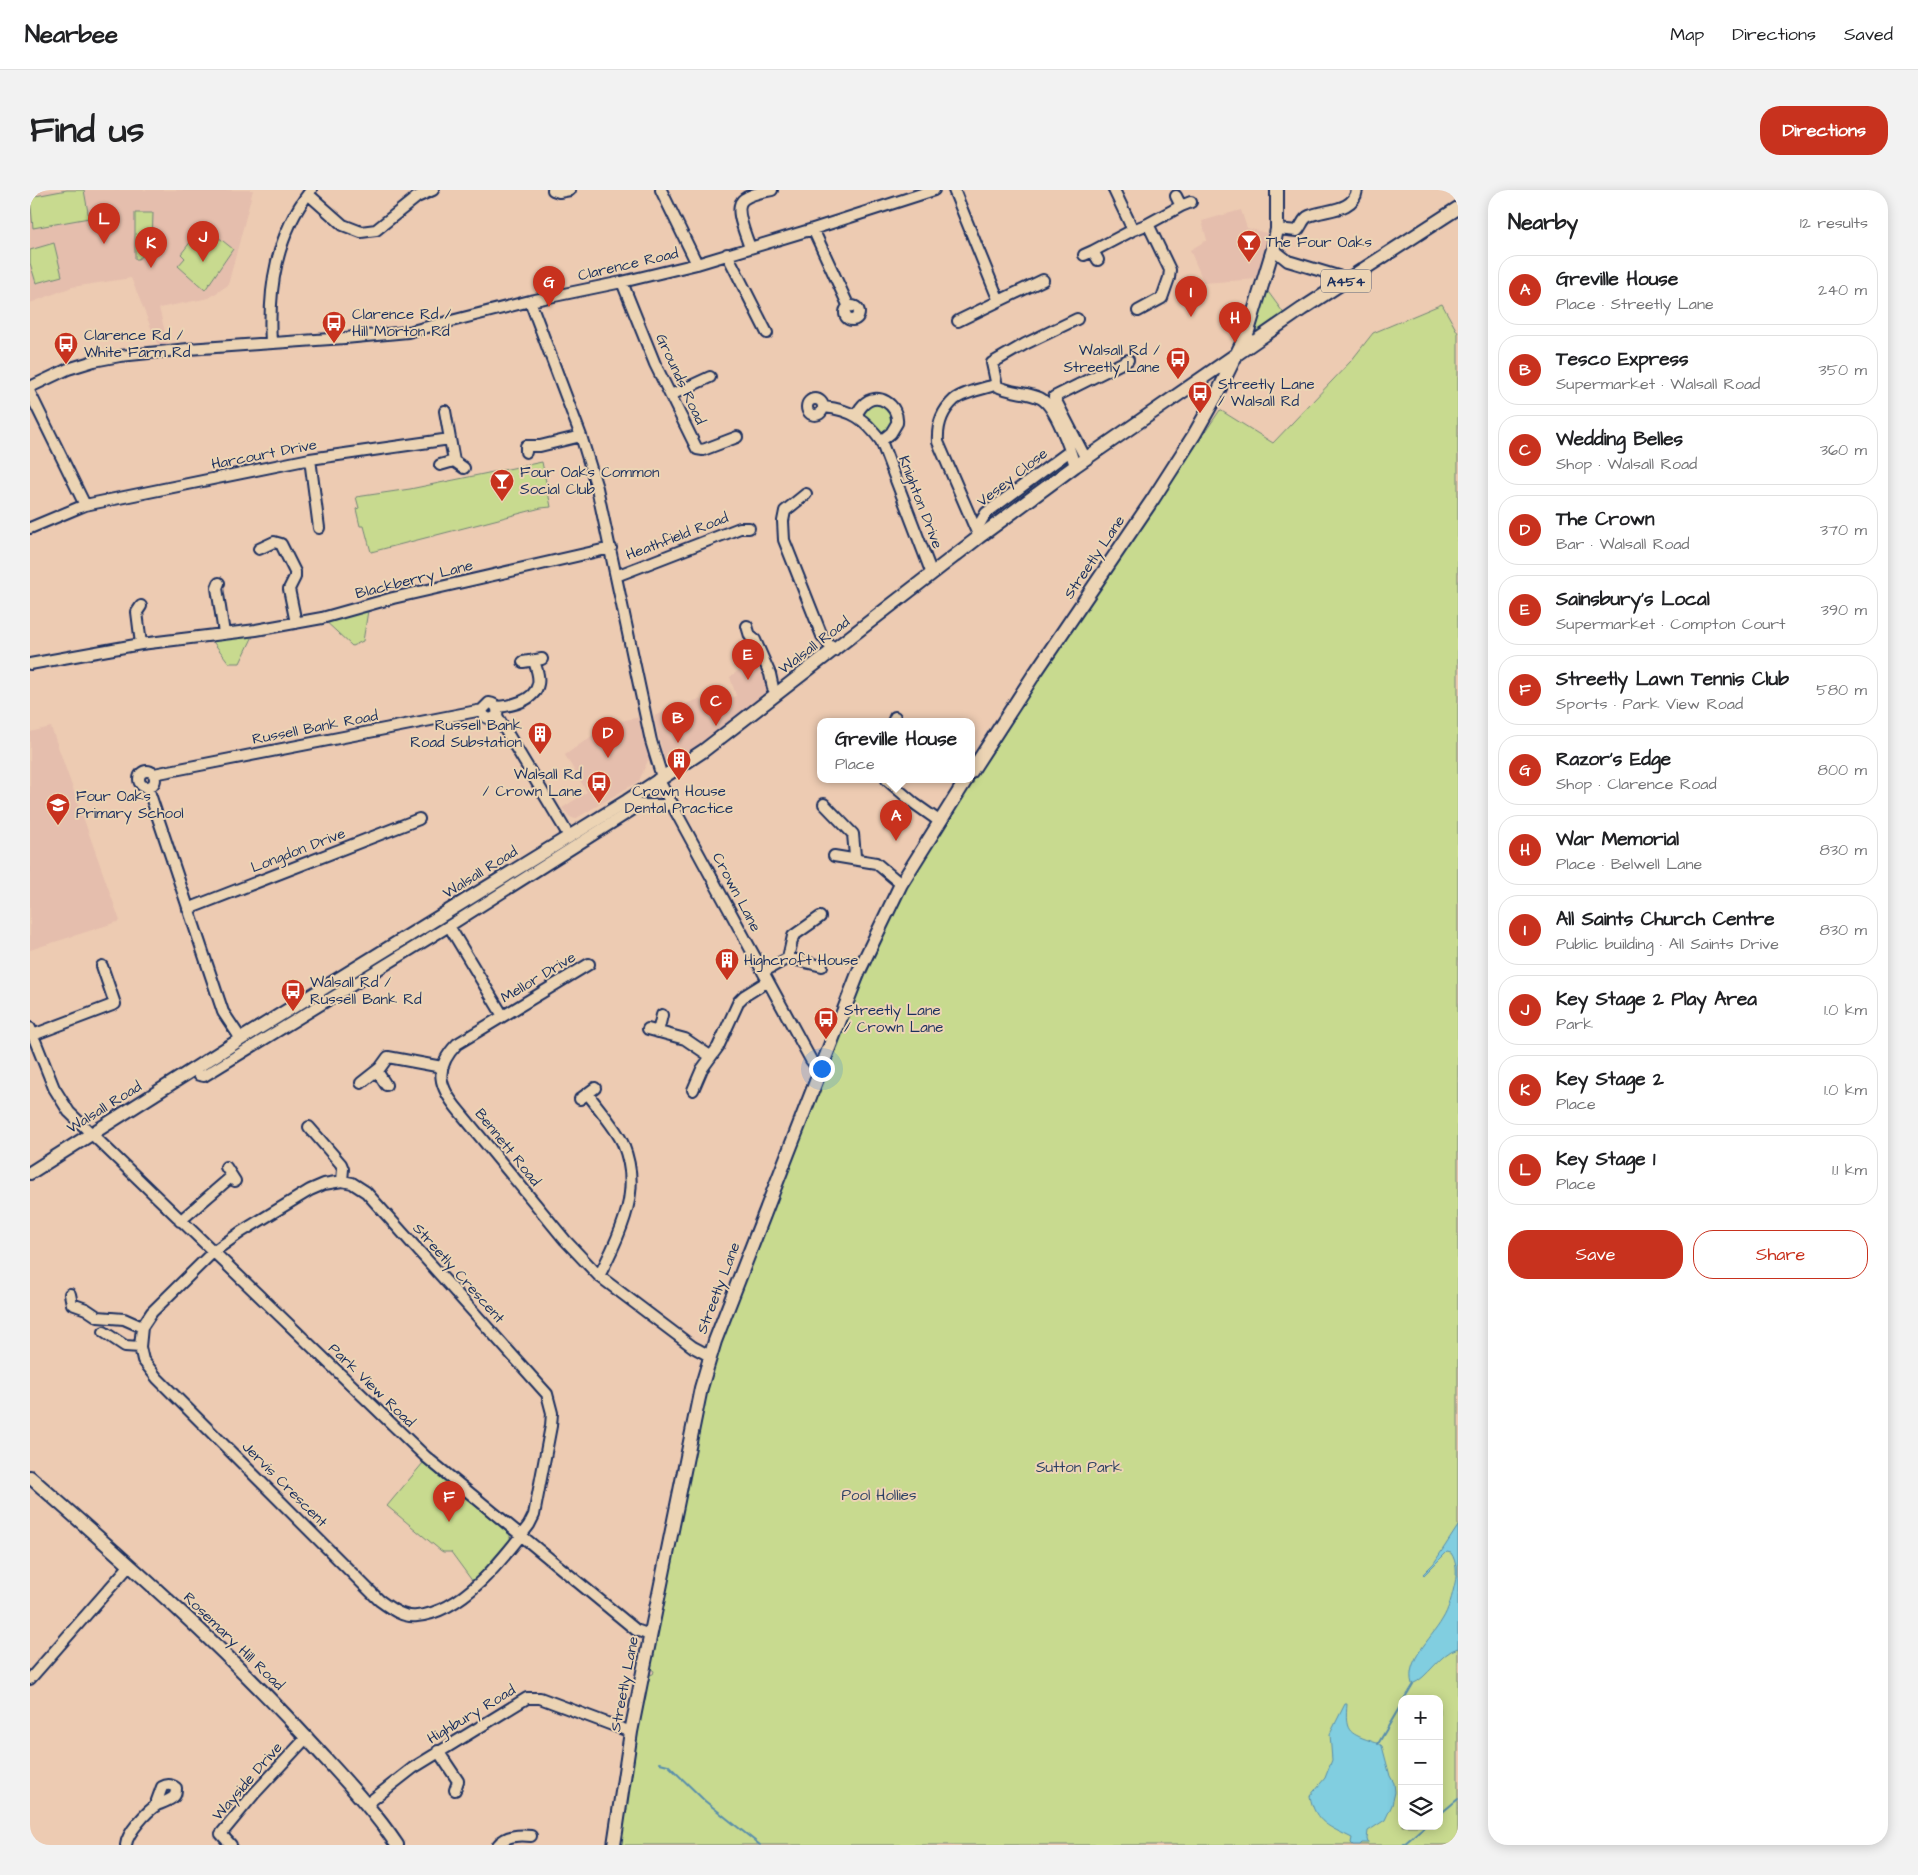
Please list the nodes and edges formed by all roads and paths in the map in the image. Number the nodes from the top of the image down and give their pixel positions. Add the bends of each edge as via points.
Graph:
1 (433, 190) edge
2 (553, 190) edge
3 (570, 190) edge
4 (661, 190) edge
5 (772, 190) edge
6 (934, 190) edge
7 (954, 190) edge
8 (1114, 190) edge
9 (1277, 190) edge
10 (1357, 190) edge
11 (309, 192) edge
12 (1182, 201) dead end
13 (1458, 208) edge
14 (1148, 224) junction
15 (813, 229) junction
16 (1277, 229) junction
17 (1133, 230) junction
18 (750, 248) junction
19 (1273, 249) junction
20 (727, 254) junction
21 (1092, 255) dead end
22 (697, 264) junction
23 (1348, 279) junction
24 (1043, 280) dead end
25 (622, 282) junction
26 (530, 301) junction
27 (999, 301) junction
28 (849, 307) dead end
29 (1138, 311) dead end
30 (1077, 319) dead end
31 (958, 321) dead end
32 (1248, 331) junction
33 (767, 333) dead end
34 (1255, 341) junction
35 (271, 343) junction
36 (1236, 356) junction
37 (1128, 360) dead end
38 (1221, 373) junction
39 (710, 377) dead end
40 (997, 386) junction
41 (30, 388) edge
42 (30, 393) edge
43 (671, 395) junction
44 (824, 407) dead end
45 (445, 411) dead end
46 (856, 415) junction
47 (581, 436) junction
48 (737, 437) dead end
49 (450, 439) junction
50 (881, 441) junction
51 (526, 447) dead end
52 (1070, 451) junction
53 (1086, 458) junction
54 (310, 459) junction
55 (454, 461) junction
56 (440, 465) dead end
57 (1075, 466) junction
58 (464, 468) dead end
59 (806, 494) dead end
60 (85, 505) junction
61 (30, 528) edge
62 (319, 528) dead end
63 (749, 528) dead end
64 (978, 533) junction
65 (611, 548) junction
66 (259, 549) dead end
67 (932, 574) junction
68 (616, 576) junction
69 (219, 583) dead end
70 (141, 606) dead end
71 (296, 623) junction
72 (747, 626) dead end
73 (224, 633) junction
74 (141, 644) junction
75 (834, 651) junction
76 (533, 661) dead end
77 (30, 664) edge
78 (777, 694) junction
79 (497, 712) junction
80 (975, 766) edge
81 (660, 778) junction
82 (890, 783) edge
83 (964, 783) edge
84 (672, 803) junction
85 (824, 804) dead end
86 (419, 819) dead end
87 (940, 821) junction
88 (569, 836) junction
89 (834, 856) dead end
90 (858, 860) junction
91 (901, 884) junction
92 (188, 909) junction
93 (820, 917) dead end
94 (449, 926) junction
95 (788, 958) junction
96 (589, 964) dead end
97 (102, 966) dead end
98 (822, 966) dead end
99 (763, 972) junction
100 (768, 981) junction
101 (662, 1015) dead end
102 (503, 1016) junction
103 (31, 1032) edge
104 (241, 1039) junction
105 (710, 1056) junction
106 (442, 1068) junction
107 (820, 1068) junction
108 (195, 1069) junction
109 (377, 1071) junction
110 (361, 1083) dead end
111 (386, 1085) dead end
112 (698, 1085) dead end
113 (588, 1093) dead end
114 (309, 1127) dead end
115 (92, 1133) junction
116 (226, 1167) dead end
117 (31, 1169) edge
118 (342, 1181) junction
119 (180, 1221) junction
120 (213, 1252) junction
121 (599, 1276) junction
122 (68, 1302) dead end
123 (142, 1327) junction
124 (104, 1332) dead end
125 (140, 1347) junction
126 (710, 1356) junction
127 (30, 1477) edge
128 (521, 1536) junction
129 (130, 1565) junction
130 (650, 1636) junction
131 (30, 1678) edge
132 (631, 1732) junction
133 (307, 1737) junction
134 (438, 1751) junction
135 (454, 1790) dead end
136 (367, 1804) junction
137 (156, 1806) dead end
138 (524, 1833) dead end
139 (126, 1845) edge
140 (231, 1845) edge
141 (397, 1845) edge
142 (498, 1845) edge
143 (614, 1845) edge

1 - 11 street via 417,196 376,230 362,232 343,225
2 - 3 street
4 - 22 street
5 - 18 street via 742,200 739,213
6 - 15 street, Clarence Road
7 - 27 street
8 - 17 street
9 - 16 main road
10 - 16 street via 1350,204 1306,217 1297,231
11 - 35 street via 291,224 275,268 269,307
12 - 14 street
13 - 23 main road, A454
14 - 17 street
14 - 29 street via 1170,270 1166,300
15 - 18 street, Clarence Road
15 - 28 street
16 - 19 main road
17 - 21 street
18 - 20 street, Clarence Road
19 - 23 street via 1288,261
19 - 32 main road
20 - 22 street, Clarence Road
20 - 33 street
22 - 25 street, Clarence Road
23 - 34 main road, A454
24 - 27 street
25 - 26 street, Clarence Road
25 - 43 street, Grounds Road
26 - 35 street, Clarence Road via 408,332
26 - 47 street, Crown Lane
27 - 31 street
30 - 40 street via 992,363
32 - 34 main road via 1248,336
32 - 36 main road
34 - 36 main road, A454
35 - 41 street, Clarence Road via 94,361 68,369
36 - 38 main road, Walsall Road / A454
37 - 53 street via 1054,397
38 - 53 main road, Walsall Road / A454
38 - 80 main road, Streetly Lane via 1194,435
39 - 43 street
40 - 52 street, Vesey Close via 1033,395 1048,404
40 - 64 street, Vesey Close via 955,399 937,430 938,442
42 - 60 street
43 - 48 street, Grounds Road via 697,448 703,450
44 - 46 street, Knighton Drive
45 - 49 street
46 - 50 street, Knighton Drive
46 - 50 street via 863,405 874,399 892,406 898,423
47 - 51 street
47 - 65 street, Crown Lane
49 - 54 street, Harcourt Drive
49 - 55 street
50 - 67 street, Knighton Drive
52 - 57 street, Vesey Close
52 - 64 street, Vesey Close via 986,513
53 - 57 main road, Walsall Road / A454
54 - 60 street, Harcourt Drive
54 - 62 street
55 - 56 street
55 - 58 street
57 - 64 main road, Walsall Road / A454
59 - 75 street via 785,511 784,540 822,636
60 - 61 street, Harcourt Drive
63 - 68 street, Heathfield Road via 740,528
64 - 67 main road, Walsall Road / A454
65 - 68 street, Crown Lane
65 - 71 street, Blackberry Lane
66 - 71 street via 274,542 281,544 295,577 289,589
67 - 75 main road, Walsall Road / A454
68 - 81 street, Crown Lane
69 - 73 street
70 - 74 street via 137,612
71 - 73 street, Blackberry Lane
72 - 78 street
73 - 74 street, Blackberry Lane
74 - 77 street, Blackberry Lane
75 - 78 main road, Walsall Road / A454
76 - 79 street via 541,685 522,702
78 - 81 main road, Walsall Road / A454 via 704,751
79 - 88 street
79 - 92 street, Russell Bank Road via 490,719 482,710 154,774 154,783 148,788
81 - 84 street, Crown Lane
81 - 88 main road, Walsall Road / A454
82 - 87 street
83 - 87 main road, Streetly Lane
84 - 94 street, Walsall Road via 666,806 640,805
84 - 99 street, Crown Lane
85 - 90 street via 853,834
86 - 92 street, Longdon Drive
87 - 91 main road, Streetly Lane
88 - 104 main road, Walsall Road / A454
89 - 90 street
90 - 91 street via 876,863
91 - 107 main road, Streetly Lane via 859,971
92 - 104 street, Russell Bank Road via 223,1012
93 - 95 street via 793,936
94 - 102 street
94 - 108 street, Walsall Road via 204,1076
95 - 98 street
95 - 99 street
96 - 102 street, Mellor Drive
97 - 103 street via 115,1004
99 - 100 street, Crown Lane
100 - 105 street via 739,1002 718,1048
100 - 107 street, Crown Lane via 811,1060
101 - 105 street via 653,1030 685,1039
102 - 106 street via 457,1044 447,1054
103 - 115 street, Park View Road via 61,1100
104 - 108 main road, Walsall Road / A454
105 - 112 street
106 - 109 street via 390,1053
106 - 121 street, Bennett Road via 441,1082 446,1096 565,1240
107 - 126 main road, Streetly Lane
108 - 115 main road, Walsall Road / A454
109 - 110 street
109 - 111 street
113 - 121 street via 622,1142 630,1167 630,1193 625,1213
114 - 118 street via 341,1164
115 - 117 main road, Walsall Road / A454
115 - 119 street, Park View Road
116 - 119 street via 234,1179
118 - 120 street via 310,1190
118 - 128 street, Streetly Crescent via 366,1192 547,1394 552,1426 534,1515
119 - 120 street, Park View Road
120 - 123 street via 152,1312
120 - 128 street, Park View Road via 426,1457
121 - 126 street, Bennett Road via 693,1348
122 - 123 street via 98,1317 124,1319
123 - 125 street
124 - 125 street via 125,1346
125 - 128 street, Jervis Crescent via 143,1360 157,1378 392,1610 417,1616 444,1608 481,1582
126 - 130 main road, Streetly Lane
127 - 129 main road, Rosemary Hill Road
128 - 130 street, Park View Road via 636,1630
129 - 131 street
129 - 133 main road, Rosemary Hill Road via 196,1624
130 - 132 main road, Streetly Lane
132 - 134 street, Highbury Road via 540,1698 528,1698
132 - 143 main road, Streetly Lane
133 - 136 main road, Rosemary Hill Road
133 - 140 street, Wayside Drive via 221,1834
134 - 135 street via 458,1781
134 - 136 street, Highbury Road
136 - 141 main road, Rosemary Hill Road
137 - 139 street via 133,1829
138 - 142 street via 507,1838

